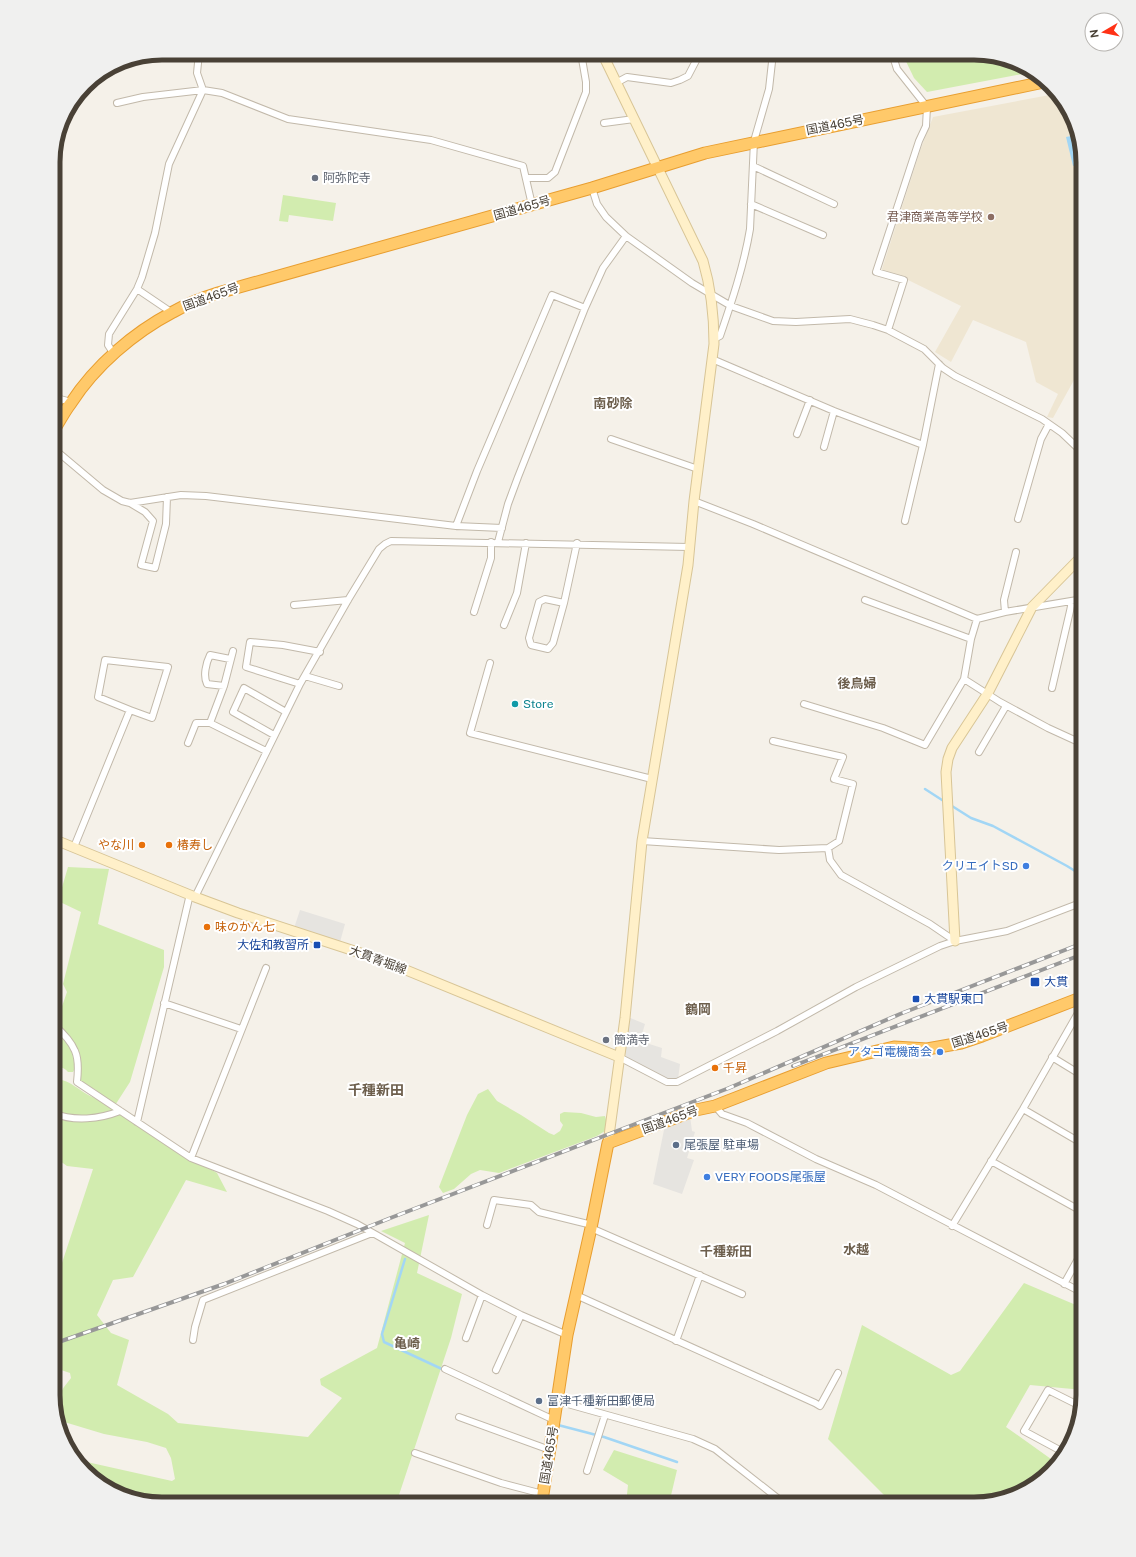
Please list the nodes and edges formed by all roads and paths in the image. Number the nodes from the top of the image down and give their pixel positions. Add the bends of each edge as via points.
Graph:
1 (198, 60) edge
2 (582, 60) edge
3 (605, 60) edge
4 (696, 60) edge
5 (772, 60) edge
6 (894, 60) edge
7 (616, 83) junction
8 (1039, 83) edge
9 (203, 90) junction
10 (117, 102) dead end
11 (927, 107) junction
12 (634, 119) junction
13 (604, 123) dead end
14 (754, 141) junction
15 (753, 166) junction
16 (657, 167) junction
17 (527, 178) junction
18 (592, 188) junction
19 (751, 204) junction
20 (834, 204) dead end
21 (532, 205) junction
22 (823, 235) dead end
23 (626, 236) junction
24 (137, 289) junction
25 (710, 294) junction
26 (731, 306) junction
27 (585, 308) junction
28 (171, 312) junction
29 (888, 330) junction
30 (714, 339) junction
31 (114, 354) junction
32 (712, 359) junction
33 (939, 364) junction
34 (60, 399) edge
35 (810, 400) junction
36 (71, 402) junction
37 (834, 411) junction
38 (60, 420) edge
39 (1049, 424) junction
40 (797, 434) dead end
41 (611, 439) dead end
42 (923, 445) junction
43 (1076, 446) edge
44 (824, 447) dead end
45 (60, 454) edge
46 (698, 469) junction
47 (167, 497) junction
48 (694, 502) junction
49 (130, 503) junction
50 (1018, 519) dead end
51 (905, 521) dead end
52 (456, 526) junction
53 (502, 528) junction
54 (490, 542) junction
55 (498, 542) junction
56 (526, 543) junction
57 (577, 544) junction
58 (690, 547) junction
59 (1016, 552) dead end
60 (1076, 562) edge
61 (348, 600) junction
62 (865, 600) dead end
63 (1076, 600) edge
64 (1072, 601) junction
65 (564, 603) junction
66 (294, 605) dead end
67 (1032, 607) junction
68 (474, 612) dead end
69 (1005, 612) junction
70 (977, 619) junction
71 (504, 625) dead end
72 (971, 639) junction
73 (233, 651) dead end
74 (320, 652) junction
75 (230, 659) junction
76 (490, 663) dead end
77 (305, 676) junction
78 (964, 679) junction
79 (300, 684) junction
80 (224, 686) junction
81 (339, 686) dead end
82 (1052, 688) dead end
83 (988, 693) junction
84 (804, 704) dead end
85 (1006, 706) junction
86 (130, 710) junction
87 (286, 712) junction
88 (210, 723) junction
89 (274, 735) junction
90 (773, 741) dead end
91 (1076, 741) edge
92 (188, 743) dead end
93 (266, 751) junction
94 (979, 752) dead end
95 (652, 779) junction
96 (642, 841) junction
97 (60, 842) edge
98 (74, 847) junction
99 (828, 848) junction
100 (193, 896) junction
101 (1076, 905) edge
102 (955, 941) junction
103 (266, 968) dead end
104 (1076, 999) edge
105 (164, 1003) junction
106 (1076, 1016) edge
107 (241, 1029) junction
108 (60, 1031) edge
109 (619, 1057) junction
110 (1052, 1057) junction
111 (1076, 1072) edge
112 (714, 1106) junction
113 (1023, 1109) junction
114 (120, 1111) junction
115 (60, 1116) edge
116 (137, 1122) junction
117 (1076, 1140) edge
118 (608, 1143) junction
119 (191, 1158) junction
120 (991, 1161) junction
121 (1076, 1208) edge
122 (487, 1225) dead end
123 (952, 1226) junction
124 (591, 1227) junction
125 (372, 1233) junction
126 (1076, 1263) edge
127 (700, 1275) junction
128 (1064, 1284) junction
129 (1076, 1290) edge
130 (742, 1294) dead end
131 (482, 1295) junction
132 (576, 1295) junction
133 (520, 1315) junction
134 (567, 1335) junction
135 (466, 1338) dead end
136 (194, 1340) dead end
137 (676, 1341) junction
138 (445, 1369) dead end
139 (496, 1370) dead end
140 (838, 1373) dead end
141 (557, 1401) junction
142 (1075, 1404) edge
143 (605, 1415) junction
144 (459, 1417) dead end
145 (554, 1420) junction
146 (550, 1450) junction
147 (1059, 1450) edge
148 (415, 1453) dead end
149 (587, 1471) dead end
150 (538, 1497) edge
151 (543, 1497) edge
152 (775, 1497) edge

1 - 9 street via 197,73
2 - 17 street via 586,92 555,172 548,178
3 - 7 street
4 - 7 street via 688,76 672,83 627,77
5 - 14 street via 769,89
6 - 11 street via 897,69
7 - 12 street
8 - 11 highway, 国道465号
9 - 10 street
9 - 17 street via 222,93 288,119 430,140 524,166
9 - 24 street via 169,164 147,264
11 - 14 highway, 国道465号
11 - 29 street via 926,126 876,272 904,280
12 - 13 street
12 - 16 street
14 - 15 street
14 - 16 highway, 国道465号
15 - 19 street
15 - 20 street
16 - 18 highway, 国道465号
16 - 25 street via 703,261
17 - 21 street
18 - 21 highway, 国道465号
18 - 23 street via 606,217
19 - 22 street
19 - 26 street via 748,242
21 - 28 highway, 国道465号 via 244,284
23 - 25 street
23 - 27 street via 603,268
24 - 28 street
24 - 31 street via 109,334 108,345
25 - 26 street
25 - 30 street
26 - 29 street via 774,321 850,319
26 - 30 street via 720,336
27 - 52 street via 552,295
27 - 53 street via 518,477
28 - 31 highway, 国道465号
29 - 33 street via 924,349
30 - 32 street
31 - 36 highway, 国道465号
32 - 35 street
32 - 46 street
33 - 39 street via 972,386
33 - 42 street
34 - 36 street
35 - 37 street
35 - 40 street
36 - 38 highway, 国道465号
37 - 42 street
37 - 44 street
39 - 43 street
39 - 50 street via 1041,439
41 - 46 street
42 - 51 street
45 - 49 street via 103,490
46 - 48 street
47 - 49 street
47 - 49 street via 166,524 155,568 141,565 153,521 145,512
47 - 52 street via 206,496
48 - 58 street
48 - 70 street
52 - 53 street
53 - 55 street
54 - 55 street
54 - 61 street via 391,541 379,549
54 - 68 street via 491,558
55 - 56 street
56 - 57 street
56 - 71 street via 517,593
57 - 58 street
57 - 65 street
58 - 95 street
59 - 69 street via 1004,600
60 - 67 street
61 - 66 street
61 - 74 street
62 - 72 street
63 - 64 street
64 - 67 street
64 - 82 street
65 - 65 street via 551,647 548,649 531,646 529,638 539,602 544,599
67 - 69 street
67 - 83 street
69 - 70 street
70 - 72 street
72 - 78 street
73 - 75 street
74 - 77 street
74 - 79 street via 250,642 246,667
75 - 80 street
75 - 80 street via 210,655 207,661 206,684
76 - 95 street via 470,733
77 - 79 street
77 - 81 street
78 - 83 street
78 - 84 street via 925,745 883,728
79 - 87 street
80 - 88 street
83 - 85 street
83 - 102 street via 952,748 946,772
85 - 91 street
85 - 94 street
86 - 86 street via 152,718 168,667 105,660 98,697
86 - 98 street
87 - 89 street
87 - 89 street via 244,688 233,712
88 - 92 street via 196,722
88 - 93 street
89 - 93 street
90 - 99 street via 843,757 834,779 853,784 839,841
93 - 100 street
95 - 96 street
96 - 99 street via 779,850
96 - 109 street
97 - 98 street, 大貫青堀線
98 - 100 street, 大貫青堀線
99 - 102 street via 830,860 841,875 930,924
100 - 105 street
100 - 109 street, 大貫青堀線 via 378,958
101 - 102 street via 1007,931
102 - 109 street via 856,987 778,1031 677,1082 666,1082
103 - 107 street
104 - 112 highway, 国道465号 via 961,1043 927,1048 894,1047 826,1063
105 - 107 street
105 - 116 street
106 - 110 street
107 - 119 street
108 - 114 street via 75,1051 77,1082
109 - 118 street
110 - 111 street
110 - 113 street
112 - 118 highway, 国道465号 via 696,1110
112 - 123 street via 722,1114 876,1185
113 - 117 street
113 - 120 street
114 - 115 street via 81,1119
114 - 116 street
116 - 119 street
118 - 124 highway, 国道465号
119 - 125 street via 328,1211
120 - 121 street
120 - 123 street
122 - 124 street via 494,1200 531,1205 539,1212
123 - 128 street
124 - 127 street
124 - 132 highway, 国道465号
125 - 131 street
125 - 136 street via 203,1300
126 - 128 street
127 - 130 street
127 - 137 street
128 - 129 street
131 - 133 street
131 - 135 street
132 - 134 highway, 国道465号
132 - 137 street
133 - 134 street
133 - 139 street
134 - 141 highway, 国道465号
137 - 140 street via 820,1406
138 - 145 street
141 - 143 street
141 - 145 highway, 国道465号
142 - 147 street via 1048,1390 1024,1431
143 - 149 street
143 - 152 street via 693,1439 715,1449
144 - 146 street
145 - 146 highway, 国道465号
146 - 151 highway, 国道465号
148 - 150 street

